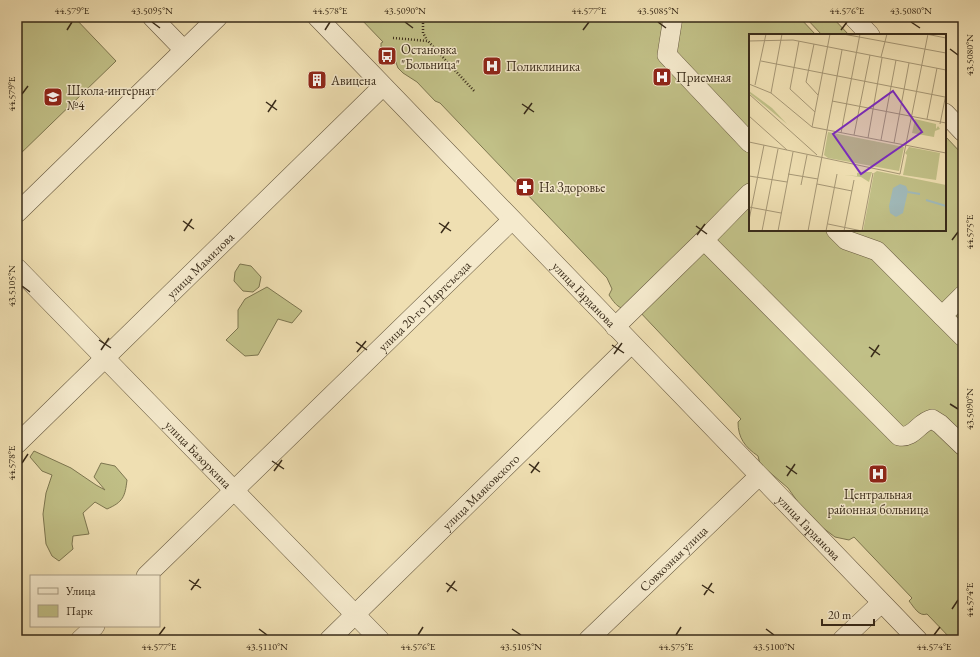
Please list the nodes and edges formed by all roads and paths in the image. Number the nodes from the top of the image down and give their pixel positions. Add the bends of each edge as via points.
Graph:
1 (152, 17) edge
2 (218, 17) edge
3 (317, 17) edge
4 (423, 17) edge
5 (673, 17) edge
6 (853, 17) edge
7 (869, 34) edge
8 (394, 38) dead end
9 (428, 41) junction
10 (184, 50) junction
11 (383, 86) junction
12 (475, 92) dead end
13 (946, 115) edge
14 (963, 132) edge
15 (749, 142) edge
16 (749, 194) edge
17 (17, 213) edge
18 (512, 220) junction
19 (837, 231) edge
20 (704, 240) junction
21 (17, 268) edge
22 (963, 296) edge
23 (942, 316) junction
24 (615, 327) junction
25 (963, 337) edge
26 (632, 344) junction
27 (105, 358) junction
28 (17, 444) edge
29 (963, 446) edge
30 (759, 476) junction
31 (234, 491) junction
32 (147, 575) edge
33 (881, 603) junction
34 (355, 615) junction
35 (94, 627) edge
36 (80, 640) edge
37 (329, 640) edge
38 (380, 640) edge
39 (588, 640) edge
40 (842, 640) edge
41 (918, 640) edge

1 - 10 street
2 - 10 street
3 - 11 street, улица Гарданова
4 - 9 path via 423,33
5 - 15 street via 667,55
6 - 7 street
8 - 9 path
9 - 12 path
10 - 17 street
11 - 18 street, улица Гарданова
11 - 27 street, улица Мамилова
13 - 14 street
16 - 20 street
18 - 24 street, улица Гарданова
18 - 31 street, улица 20-го Партсъезда
19 - 23 street via 846,240 877,251
20 - 24 street
20 - 29 street via 899,436 909,435 932,419
21 - 27 street, улица Базоркина
22 - 23 street
23 - 25 street
24 - 26 street, улица Гарданова
26 - 30 street, улица Гарданова
26 - 34 street, улица Маяковского
27 - 28 street, улица Мамилова
27 - 31 street, улица Базоркина
30 - 33 street, улица Гарданова
30 - 39 street, Совхозная улица
31 - 32 street, улица 20-го Партсъезда
31 - 34 street, улица Базоркина
33 - 40 street
33 - 41 street, улица Гарданова
34 - 37 street, улица Маяковского
34 - 38 street, улица Базоркина
35 - 36 street

